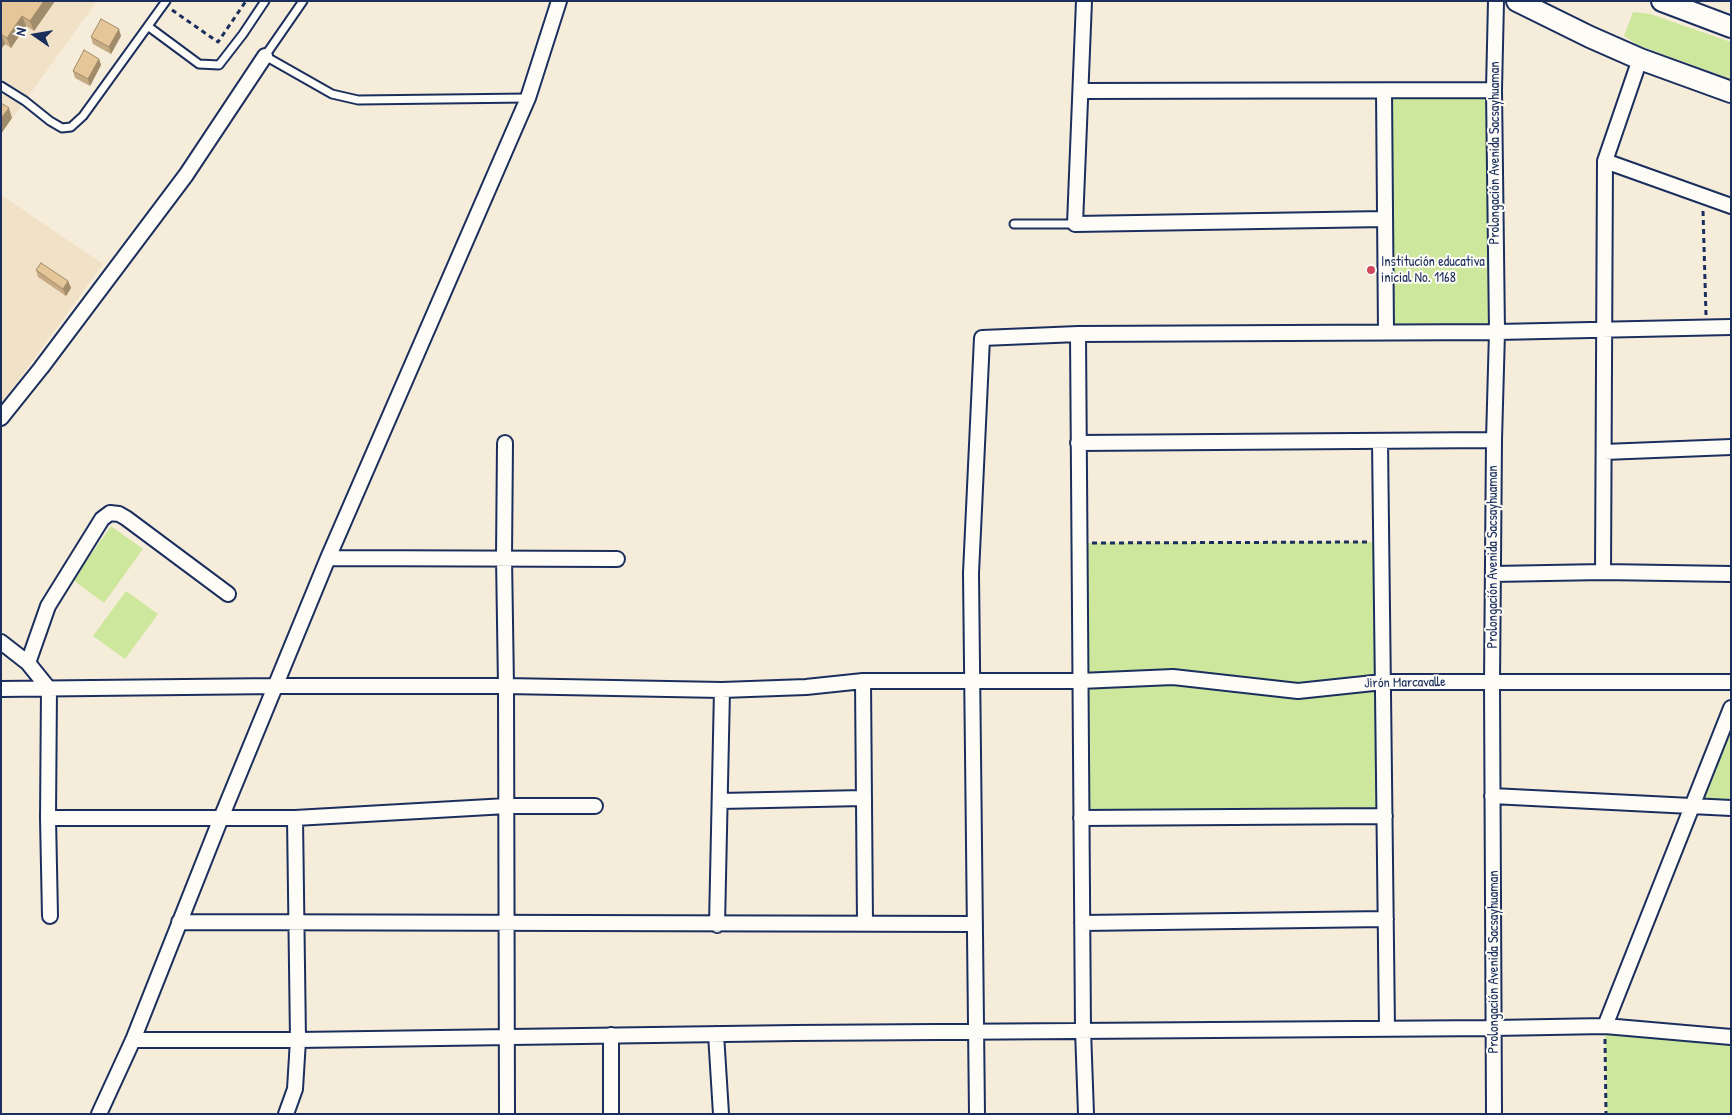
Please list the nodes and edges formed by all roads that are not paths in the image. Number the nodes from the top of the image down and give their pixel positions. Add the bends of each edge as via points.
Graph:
1 (265, 1) edge
2 (303, 1) edge
3 (559, 1) edge
4 (1084, 1) edge
5 (1496, 1) edge
6 (1517, 1) edge
7 (1662, 1) edge
8 (166, 4) edge
9 (149, 27) junction
10 (1731, 27) edge
11 (266, 56) junction
12 (1640, 59) junction
13 (1, 86) edge
14 (1494, 90) junction
15 (1384, 91) junction
16 (1081, 92) junction
17 (1731, 92) edge
18 (528, 98) junction
19 (1605, 161) junction
20 (1731, 206) edge
21 (1384, 219) junction
22 (1014, 224) dead end
23 (1075, 224) junction
24 (1731, 326) edge
25 (1605, 329) junction
26 (1386, 332) junction
27 (1497, 332) junction
28 (1078, 334) junction
29 (2, 415) edge
30 (1494, 440) junction
31 (1380, 441) junction
32 (505, 443) dead end
33 (1078, 443) junction
34 (1731, 448) edge
35 (1604, 452) junction
36 (504, 557) junction
37 (328, 558) junction
38 (617, 559) dead end
39 (1603, 572) junction
40 (1493, 574) junction
41 (1731, 574) edge
42 (228, 594) dead end
43 (1, 642) edge
44 (28, 663) junction
45 (971, 680) junction
46 (863, 682) junction
47 (1080, 682) junction
48 (1383, 682) junction
49 (1731, 682) edge
50 (1492, 683) junction
51 (276, 686) junction
52 (506, 686) junction
53 (49, 689) junction
54 (1, 690) edge
55 (722, 690) junction
56 (1731, 708) edge
57 (1492, 796) junction
58 (864, 798) junction
59 (720, 801) junction
60 (506, 806) junction
61 (595, 806) dead end
62 (1692, 806) junction
63 (1731, 808) edge
64 (1385, 816) junction
65 (48, 818) junction
66 (221, 818) junction
67 (295, 818) junction
68 (1081, 818) junction
69 (50, 916) dead end
70 (1386, 918) junction
71 (179, 922) junction
72 (296, 923) junction
73 (865, 923) junction
74 (1082, 923) junction
75 (506, 924) junction
76 (974, 924) junction
77 (717, 925) junction
78 (1604, 1026) junction
79 (1494, 1028) junction
80 (1387, 1029) junction
81 (1083, 1030) junction
82 (976, 1031) junction
83 (716, 1034) junction
84 (611, 1035) junction
85 (1730, 1035) edge
86 (507, 1036) junction
87 (133, 1040) junction
88 (298, 1040) junction
89 (99, 1114) edge
90 (286, 1114) edge
91 (507, 1114) edge
92 (611, 1114) edge
93 (720, 1114) edge
94 (977, 1114) edge
95 (1086, 1114) edge
96 (1494, 1114) edge

1 - 9 lane via 218,65 199,64
2 - 11 lane
3 - 18 street
4 - 16 street
5 - 14 street, Prolongación Avenida Sacsayhuaman
6 - 12 main road
7 - 10 main road
8 - 9 lane
9 - 13 lane via 71,128 62,128 50,121
11 - 18 lane via 332,94 358,100
11 - 29 street via 186,175
12 - 17 main road
12 - 19 street
14 - 15 street
14 - 27 street, Prolongación Avenida Sacsayhuaman
15 - 16 street
15 - 21 street
16 - 23 street
18 - 37 street
19 - 20 street
19 - 25 street
21 - 23 street
21 - 26 street
22 - 23 lane
24 - 25 street
25 - 27 street
25 - 35 street
26 - 27 street
26 - 28 street
27 - 30 street, Prolongación Avenida Sacsayhuaman
28 - 33 street
28 - 45 street via 982,338 971,573
30 - 31 street
30 - 40 street, Prolongación Avenida Sacsayhuaman
31 - 33 street
31 - 48 street
32 - 36 street
33 - 47 street
34 - 35 street
35 - 39 street
36 - 37 street
36 - 38 street
36 - 52 street
37 - 51 street
39 - 40 street
39 - 41 street
40 - 50 street, Prolongación Avenida Sacsayhuaman
42 - 44 street via 126,518 110,513 102,519 48,606
43 - 44 street
44 - 53 street
45 - 46 street, Jirón Marcavalle
45 - 47 street, Jirón Marcavalle
45 - 76 street
46 - 55 street, Jirón Marcavalle
46 - 58 street
47 - 48 street, Jirón Marcavalle via 1173,677 1298,691
47 - 68 street
48 - 50 street, Jirón Marcavalle
48 - 64 street
49 - 50 street, Jirón Marcavalle
50 - 57 street, Prolongación Avenida Sacsayhuaman
51 - 52 street, Jirón Marcavalle
51 - 53 street, Jirón Marcavalle
51 - 66 street
52 - 55 street, Jirón Marcavalle
52 - 60 street
53 - 54 street, Jirón Marcavalle
53 - 65 street
55 - 59 street
56 - 62 street
57 - 62 street
57 - 79 street, Prolongación Avenida Sacsayhuaman
58 - 59 street
58 - 73 street
59 - 77 street
60 - 61 street
60 - 67 street
60 - 75 street
62 - 63 street
62 - 78 street
64 - 68 street
64 - 70 street
65 - 66 street
65 - 69 street
66 - 67 street
66 - 71 street
67 - 72 street
68 - 74 street
70 - 74 street
70 - 80 street
71 - 72 street
71 - 87 street
72 - 75 street
72 - 88 street
73 - 76 street
73 - 77 street
74 - 81 street
75 - 77 street
75 - 86 street
76 - 82 street
78 - 79 street
78 - 85 street
79 - 80 street
79 - 96 street, Prolongación Avenida Sacsayhuaman
80 - 81 street
81 - 82 street
81 - 95 street
82 - 83 street
82 - 94 street
83 - 84 street
83 - 93 street
84 - 86 street
84 - 92 street
86 - 88 street
86 - 91 street
87 - 88 street
87 - 89 street
88 - 90 street via 295,1089

